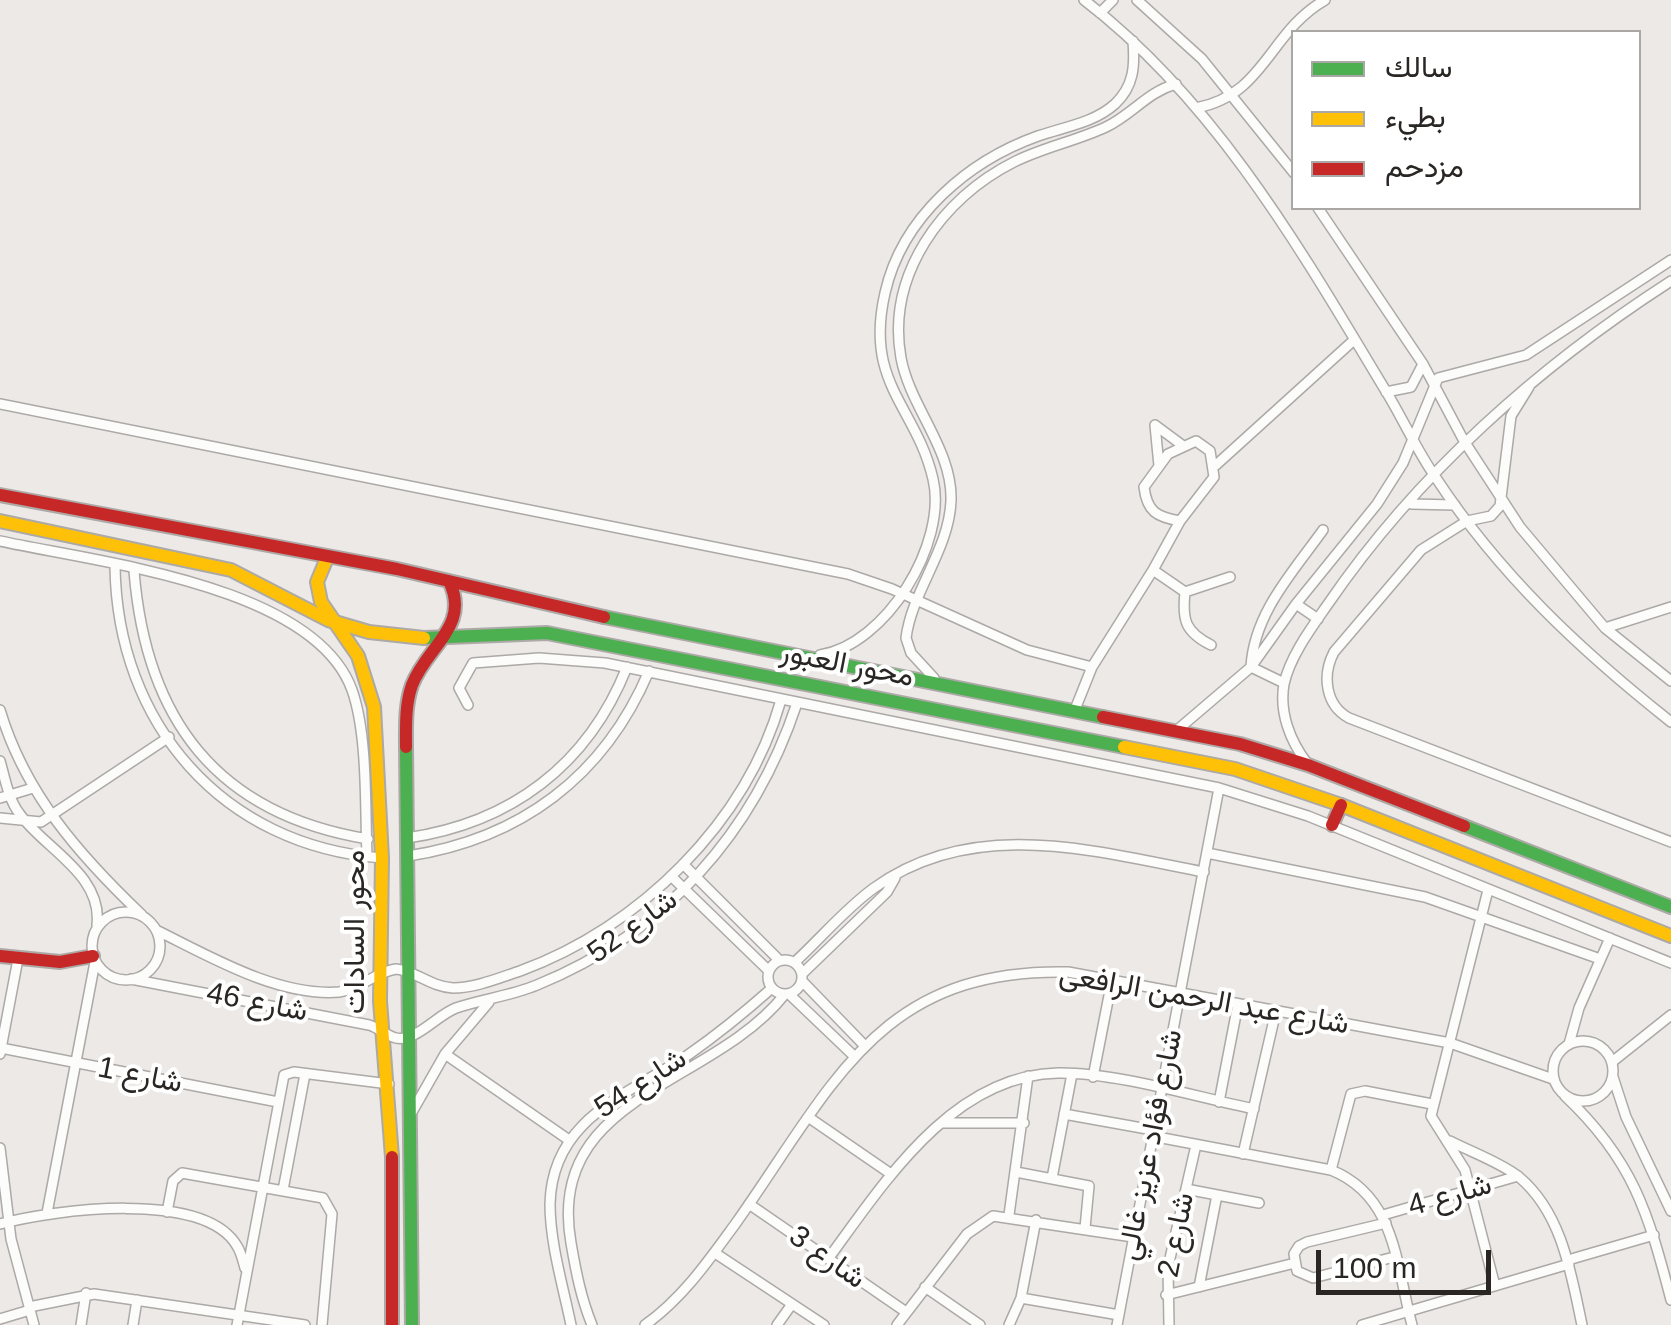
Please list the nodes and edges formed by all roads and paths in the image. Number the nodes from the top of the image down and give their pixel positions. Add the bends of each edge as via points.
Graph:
1 (1084, 0) edge
2 (1113, 0) edge
3 (1137, 0) edge
4 (1325, 0) edge
5 (1100, 12) junction
6 (1133, 42) junction
7 (1176, 84) junction
8 (1233, 96) junction
9 (1196, 108) junction
10 (1291, 169) edge
11 (1319, 210) edge
12 (1671, 260) edge
13 (1671, 282) edge
14 (1354, 340) junction
15 (1423, 364) junction
16 (908, 383) junction
17 (1434, 383) junction
18 (889, 386) junction
19 (1528, 387) junction
20 (1386, 392) junction
21 (0, 404) edge
22 (1412, 438) junction
23 (1464, 442) junction
24 (1182, 446) junction
25 (1216, 465) junction
26 (1159, 466) junction
27 (1434, 476) junction
28 (0, 495) edge
29 (1503, 501) junction
30 (1409, 505) junction
31 (1456, 506) junction
32 (0, 521) edge
33 (1180, 521) junction
34 (1467, 521) junction
35 (1323, 530) dead end
36 (0, 542) edge
37 (327, 558) junction
38 (115, 566) junction
39 (1153, 570) junction
40 (134, 571) junction
41 (1230, 577) dead end
42 (448, 581) junction
43 (1185, 592) junction
44 (902, 594) junction
45 (919, 602) junction
46 (1296, 604) junction
47 (1671, 607) edge
48 (1318, 619) junction
49 (328, 620) junction
50 (1605, 628) junction
51 (446, 638) junction
52 (1211, 645) dead end
53 (808, 656) junction
54 (627, 667) junction
55 (1092, 667) junction
56 (1251, 667) junction
57 (649, 671) junction
58 (1671, 681) edge
59 (1284, 683) junction
60 (944, 686) junction
61 (781, 700) junction
62 (797, 703) junction
63 (468, 705) dead end
64 (0, 710) edge
65 (1074, 712) junction
66 (1671, 722) edge
67 (180, 730) junction
68 (1176, 731) junction
69 (166, 738) junction
70 (0, 761) edge
71 (1308, 765) junction
72 (33, 788) junction
73 (1220, 788) junction
74 (5, 797) edge
75 (1341, 805) junction
76 (50, 814) junction
77 (0, 818) edge
78 (29, 824) junction
79 (1332, 825) junction
80 (407, 838) junction
81 (374, 839) junction
82 (1671, 842) edge
83 (1207, 852) junction
84 (408, 856) junction
85 (367, 857) junction
86 (382, 858) junction
87 (683, 864) junction
88 (1204, 872) junction
89 (671, 876) junction
90 (697, 878) junction
91 (895, 878) junction
92 (685, 890) junction
93 (1488, 890) junction
94 (1671, 907) edge
95 (142, 915) junction
96 (1480, 915) junction
97 (96, 929) junction
98 (156, 930) junction
99 (1671, 936) edge
100 (1610, 938) junction
101 (0, 956) edge
102 (18, 958) junction
103 (94, 959) junction
104 (1600, 959) junction
105 (779, 960) junction
106 (795, 962) junction
107 (1671, 963) edge
108 (769, 971) junction
109 (381, 972) junction
110 (410, 972) junction
111 (802, 978) junction
112 (132, 979) junction
113 (1112, 980) junction
114 (772, 988) junction
115 (1181, 993) junction
116 (787, 994) junction
117 (491, 1000) junction
118 (1238, 1004) junction
119 (1276, 1011) junction
120 (1671, 1014) edge
121 (382, 1030) junction
122 (412, 1036) junction
123 (1450, 1043) junction
124 (1569, 1044) junction
125 (864, 1045) junction
126 (1, 1051) edge
127 (445, 1054) junction
128 (854, 1058) junction
129 (1612, 1062) junction
130 (74, 1064) junction
131 (305, 1074) junction
132 (1072, 1074) junction
133 (1613, 1075) junction
134 (1028, 1076) junction
135 (1093, 1077) junction
136 (1554, 1078) junction
137 (389, 1084) junction
138 (1160, 1090) junction
139 (1565, 1096) junction
140 (278, 1102) junction
141 (1219, 1102) junction
142 (1432, 1104) junction
143 (1254, 1108) junction
144 (410, 1114) junction
145 (1064, 1114) junction
146 (810, 1119) junction
147 (943, 1123) junction
148 (1024, 1124) junction
149 (1152, 1133) junction
150 (1442, 1137) junction
151 (569, 1140) junction
152 (1196, 1145) junction
153 (0, 1148) edge
154 (1244, 1154) junction
155 (1331, 1170) junction
156 (1016, 1172) junction
157 (890, 1174) junction
158 (1518, 1176) junction
159 (1052, 1178) junction
160 (2, 1181) edge
161 (262, 1186) junction
162 (1186, 1189) junction
163 (284, 1190) junction
164 (1470, 1190) junction
165 (1217, 1195) junction
166 (1259, 1203) dead end
167 (749, 1204) junction
168 (166, 1212) junction
169 (1671, 1212) edge
170 (46, 1213) junction
171 (1010, 1215) junction
172 (1384, 1219) junction
173 (1036, 1220) junction
174 (4, 1223) edge
175 (1084, 1228) junction
176 (1654, 1235) junction
177 (1133, 1237) junction
178 (714, 1253) junction
179 (1394, 1258) junction
180 (828, 1259) junction
181 (1569, 1262) junction
182 (1295, 1263) junction
183 (246, 1272) junction
184 (1199, 1286) junction
185 (1496, 1286) junction
186 (926, 1287) junction
187 (86, 1293) junction
188 (1166, 1295) junction
189 (1021, 1298) junction
190 (137, 1300) junction
191 (1671, 1300) edge
192 (792, 1304) junction
193 (29, 1308) junction
194 (906, 1312) junction
195 (1408, 1312) junction
196 (0, 1318) edge
197 (238, 1320) edge
198 (1118, 1320) edge
199 (289, 1324) edge
200 (34, 1325) edge
201 (82, 1325) edge
202 (134, 1325) edge
203 (306, 1325) edge
204 (322, 1325) edge
205 (392, 1325) edge
206 (412, 1325) edge
207 (571, 1325) edge
208 (592, 1325) edge
209 (645, 1325) edge
210 (777, 1325) edge
211 (824, 1325) edge
212 (898, 1325) edge
213 (980, 1325) edge
214 (1009, 1325) edge
215 (1169, 1325) edge
216 (1362, 1325) edge
217 (1412, 1325) edge
218 (1582, 1325) edge

1 - 5 street
2 - 5 street
3 - 8 street
4 - 8 street via 1286,31
5 - 6 street
6 - 7 street
6 - 18 street via 1132,79 1115,104 976,166 915,228 882,304
7 - 9 street
7 - 16 street via 1149,94 1103,128 998,170 955,204 928,237 904,289 898,327
8 - 9 street
8 - 10 street
9 - 14 street via 1278,216
11 - 15 street
12 - 17 street via 1526,355 1448,372
13 - 19 street
14 - 20 street
14 - 25 street
15 - 17 street
15 - 20 street via 1411,387
16 - 18 street
16 - 45 street via 945,465 951,499
17 - 22 street
17 - 23 street
18 - 44 street via 935,492 927,542
19 - 23 street
19 - 29 street via 1511,416
20 - 22 street
21 - 44 street via 848,574
22 - 27 street
22 - 46 street via 1391,484
23 - 27 street
23 - 29 street
24 - 25 street via 1196,441
24 - 26 street
24 - 26 street via 1154,425
25 - 33 street
26 - 33 street via 1144,487 1146,504 1158,518
27 - 30 street
27 - 31 street
28 - 37 main road, محور العبور
29 - 34 street via 1486,519
29 - 50 street
30 - 31 street
30 - 48 street
31 - 34 street
32 - 49 main road, محور العبور via 231,570
33 - 39 street
34 - 66 street via 1542,612
34 - 82 street via 1416,555 1334,652 1326,678 1334,706 1349,718
35 - 56 street via 1270,605 1252,646
36 - 38 street
37 - 42 main road, محور العبور
37 - 49 main road, محور السادات via 316,596
38 - 40 street
38 - 69 street via 124,650
39 - 43 street
39 - 55 street
40 - 67 street via 148,658
40 - 81 street via 258,608 304,632 334,658 358,712
41 - 43 street
42 - 51 main road, محور السادات via 458,617
42 - 53 main road, محور العبور
43 - 52 street via 1182,619 1192,635
44 - 45 street
44 - 53 street via 862,640
45 - 55 street via 1027,650
45 - 60 street via 907,643 920,666
46 - 48 street
46 - 56 street
47 - 50 street
48 - 59 street
49 - 51 main road, محور العبور via 394,636
49 - 81 main road, محور السادات via 370,683
50 - 58 street
51 - 75 main road, محور العبور via 516,630 607,642 1235,769
51 - 80 main road, محور السادات via 418,670 406,711
53 - 60 main road, محور العبور
54 - 57 street
54 - 63 street via 562,659 473,663 459,688
54 - 80 street via 593,733 541,786 476,822
55 - 65 street
56 - 59 street
56 - 68 street
57 - 61 street
57 - 84 street via 610,742 554,800 483,838
59 - 71 street via 1287,725
60 - 65 main road, محور العبور
61 - 62 street
61 - 87 street, شارع 52 via 752,770
62 - 73 street
62 - 90 street, شارع 52 via 758,795
64 - 72 street
65 - 68 main road, محور العبور
67 - 69 street
67 - 81 street via 209,762 268,806 312,826
68 - 71 main road, محور العبور
69 - 76 street
69 - 85 street via 241,812 301,842
70 - 74 street
71 - 94 main road, محور العبور
72 - 74 street
72 - 76 street
73 - 79 street
73 - 83 street, شارع فؤاد عزيز غالي
74 - 78 street
75 - 79 main road
75 - 99 main road, محور العبور
76 - 78 street
76 - 95 street
77 - 78 street
78 - 97 street via 90,890
79 - 93 street
80 - 84 main road, محور السادات
81 - 85 street
81 - 86 main road, محور السادات
83 - 88 street, شارع فؤاد عزيز غالي
83 - 96 street via 1372,884
84 - 110 main road, محور السادات
85 - 86 street
86 - 109 main road, محور السادات
87 - 89 street, شارع 52
87 - 90 street
88 - 91 street via 1028,842 960,852
88 - 115 street, شارع فؤاد عزيز غالي
89 - 92 street
89 - 110 street, شارع 52 via 607,928 529,968 452,988
90 - 92 street, شارع 52
90 - 105 street
91 - 106 street via 867,894
91 - 111 street
92 - 108 street
92 - 117 street, شارع 52 via 586,962
93 - 96 street
93 - 100 street
95 - 97 street via 116,912
95 - 98 street
96 - 104 street
96 - 123 street
97 - 103 street
98 - 109 street, شارع 46 via 240,969 311,990 351,990
98 - 112 street via 156,961
100 - 104 street
100 - 107 street
101 - 102 main road
102 - 103 main road
102 - 126 street
103 - 112 street via 111,977
103 - 130 street
104 - 124 street
105 - 106 street
105 - 108 street
106 - 111 street
108 - 114 street
109 - 110 street, شارع 52
109 - 121 main road, محور السادات
110 - 122 main road, محور السادات
111 - 116 street
111 - 125 street
112 - 121 street, شارع 46
113 - 115 street, شارع عبد الرحمن الرافعى
113 - 125 street, شارع عبد الرحمن الرافعى via 1039,972 981,978 901,1014
113 - 135 street
114 - 116 street
114 - 151 street, شارع 54 via 685,1057 593,1112
115 - 118 street, شارع عبد الرحمن الرافعى
115 - 138 street, شارع فؤاد عزيز غالي
116 - 128 street
116 - 208 street, شارع 54 via 692,1069 615,1115 586,1145 566,1205
117 - 122 street, شارع 52 via 440,1015
117 - 127 street
118 - 119 street, شارع عبد الرحمن الرافعى
118 - 141 street
119 - 123 street, شارع عبد الرحمن الرافعى
119 - 143 street
120 - 129 street
121 - 122 street
121 - 137 main road, محور السادات
122 - 144 main road, محور السادات
123 - 136 street, شارع عبد الرحمن الرافعى
123 - 142 street
124 - 129 street via 1595,1043
124 - 136 street via 1555,1058
125 - 128 street, شارع عبد الرحمن الرافعى
126 - 130 street, شارع 1
127 - 144 street
127 - 151 street
128 - 146 street, شارع عبد الرحمن الرافعى
129 - 133 street
130 - 140 street, شارع 1
130 - 170 street
131 - 137 street
131 - 140 street via 287,1073
131 - 163 street
132 - 134 street
132 - 135 street
132 - 145 street
133 - 139 street via 1606,1091 1590,1100
133 - 169 street
134 - 147 street via 968,1102
134 - 148 street
135 - 138 street
136 - 139 street
137 - 205 main road, محور السادات
138 - 141 street
138 - 149 street, شارع فؤاد عزيز غالي
139 - 176 street via 1616,1149
140 - 161 street
141 - 143 street
142 - 150 street via 1434,1128
142 - 155 street via 1351,1094
143 - 154 street
144 - 206 main road, محور السادات
145 - 149 street
145 - 159 street
146 - 157 street
146 - 167 street, شارع عبد الرحمن الرافعى
147 - 148 street
147 - 157 street
148 - 156 street
149 - 152 street
149 - 177 street, شارع فؤاد عزيز غالي
150 - 158 street
150 - 164 street via 1456,1152
151 - 207 street, شارع 54 via 550,1206
152 - 154 street
152 - 162 street, شارع 2
153 - 160 street
154 - 155 street
155 - 172 street via 1354,1179
156 - 159 street
156 - 171 street
157 - 180 street
158 - 164 street, شارع 4
158 - 181 street via 1541,1202
159 - 175 street via 1089,1186
160 - 174 street
161 - 163 street
161 - 168 street via 182,1173 173,1181
161 - 183 street
162 - 165 street
162 - 188 street, شارع 2
163 - 204 street via 318,1196 331,1208
164 - 172 street, شارع 4
164 - 185 street
165 - 166 street
165 - 184 street
167 - 178 street, شارع عبد الرحمن الرافعى
167 - 180 street, شارع 3
168 - 170 street via 119,1207
168 - 183 street via 228,1234
170 - 174 street
171 - 173 street
171 - 186 street via 978,1222
172 - 179 street
172 - 182 street, شارع 4 via 1306,1242 1298,1246
173 - 175 street
173 - 189 street
174 - 193 street
175 - 177 street
176 - 181 street
176 - 191 street
177 - 198 street, شارع فؤاد عزيز غالي
178 - 192 street
178 - 209 street, شارع عبد الرحمن الرافعى via 685,1291
179 - 182 street, شارع 4 via 1313,1278
179 - 195 street
180 - 194 street, شارع 3
181 - 185 street
181 - 218 street
182 - 184 street
183 - 197 street
184 - 188 street
185 - 195 street
186 - 194 street
186 - 213 street
187 - 190 street
187 - 193 street
187 - 201 street
188 - 215 street, شارع 2
189 - 198 street
189 - 214 street
190 - 197 street
190 - 202 street
192 - 210 street
192 - 211 street
193 - 196 street
193 - 200 street
194 - 212 street
195 - 216 street
195 - 217 street
197 - 199 street
199 - 203 street

